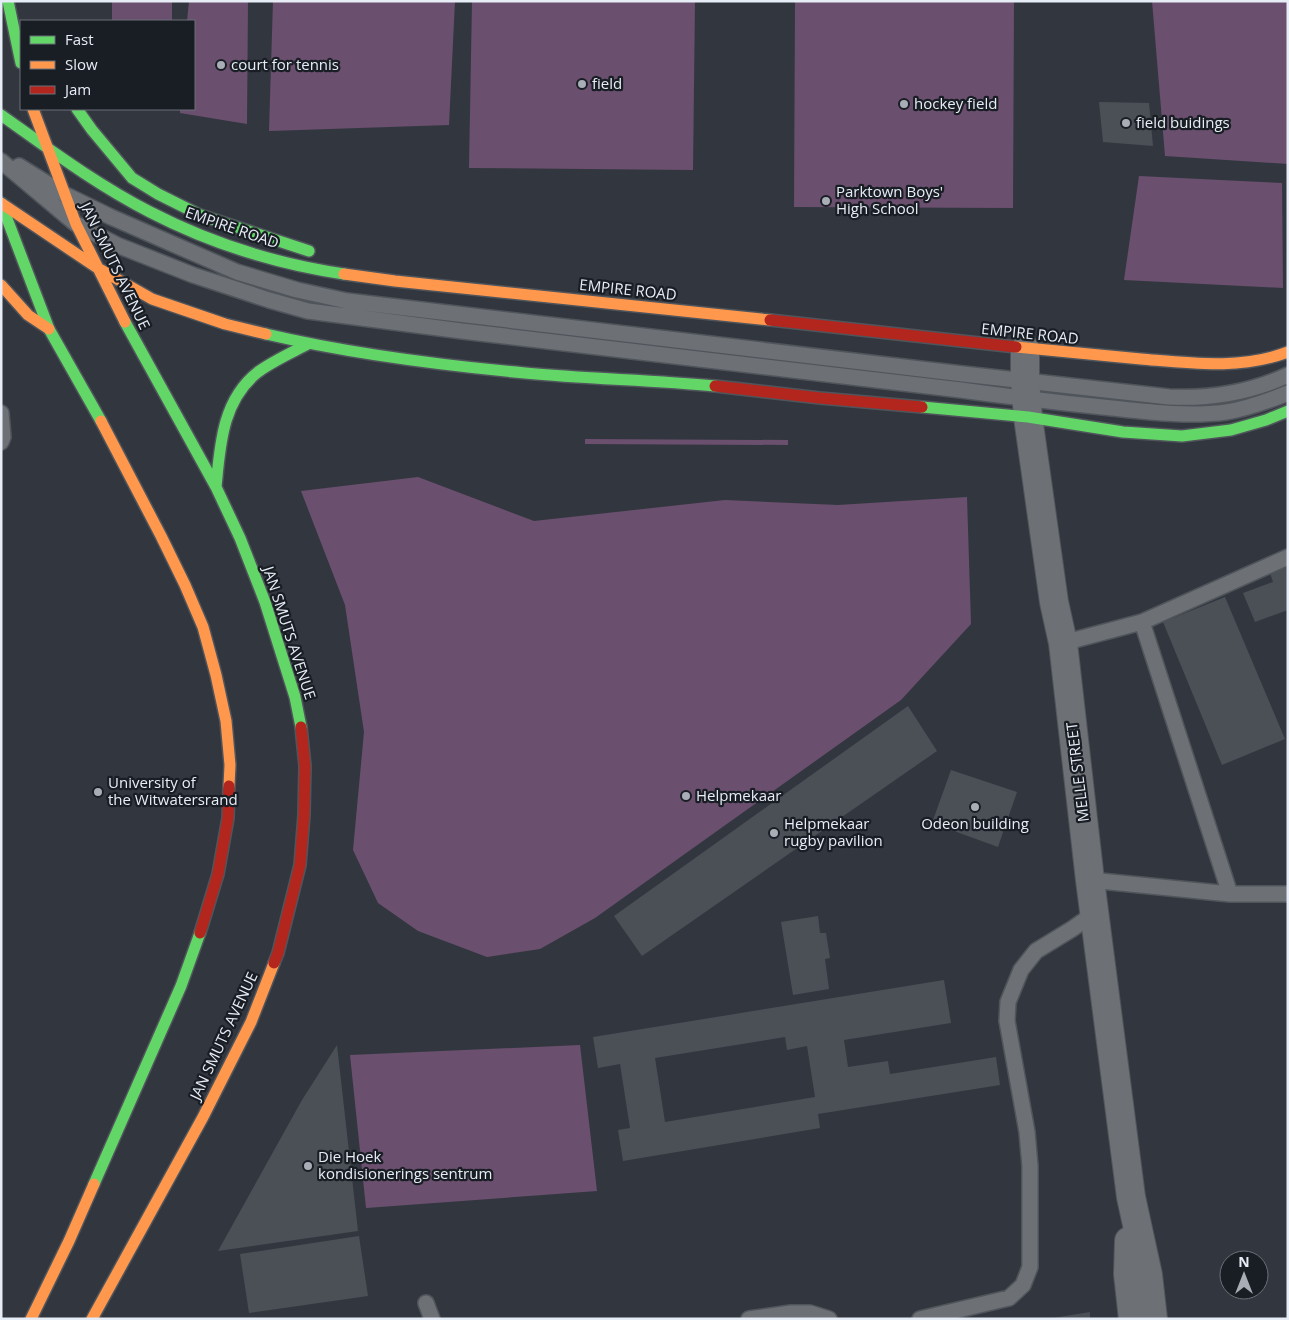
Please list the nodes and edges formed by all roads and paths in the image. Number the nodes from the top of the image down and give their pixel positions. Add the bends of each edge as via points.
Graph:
1 (9, 1) edge
2 (21, 20) edge
3 (20, 58) edge
4 (33, 110) edge
5 (78, 110) edge
6 (1, 115) edge
7 (47, 146) junction
8 (1, 155) edge
9 (1, 161) edge
10 (64, 194) junction
11 (1, 203) edge
12 (76, 224) junction
13 (316, 253) dead end
14 (354, 265) dead end
15 (96, 266) junction
16 (395, 281) junction
17 (1, 285) edge
18 (49, 329) junction
19 (308, 344) junction
20 (1025, 349) junction
21 (1288, 352) edge
22 (1288, 375) edge
23 (1288, 393) edge
24 (1026, 399) junction
25 (1288, 411) edge
26 (1, 413) edge
27 (1, 442) edge
28 (216, 487) junction
29 (1288, 558) edge
30 (1142, 622) junction
31 (1063, 643) junction
32 (1090, 880) junction
33 (1230, 894) junction
34 (1288, 894) edge
35 (1095, 913) junction
36 (1130, 1197) junction
37 (426, 1302) dead end
38 (31, 1319) edge
39 (92, 1319) edge
40 (432, 1319) edge
41 (749, 1319) edge
42 (829, 1319) edge
43 (920, 1319) edge
44 (1133, 1319) edge
45 (1153, 1319) edge

1 - 2 main road
1 - 3 main road
4 - 7 main road, JAN SMUTS AVENUE
5 - 13 main road via 132,178 158,194 200,215
6 - 7 main road, EMPIRE ROAD
7 - 10 main road, JAN SMUTS AVENUE
7 - 16 main road, EMPIRE ROAD via 91,178 149,212 196,234 312,269
8 - 10 lane
9 - 12 lane
10 - 12 main road, JAN SMUTS AVENUE
10 - 24 lane via 237,272 347,301
11 - 15 main road
11 - 18 main road
12 - 15 main road, JAN SMUTS AVENUE
12 - 24 lane via 116,245 193,275 308,310
14 - 16 main road
15 - 19 main road via 152,299 225,324
15 - 28 main road, JAN SMUTS AVENUE
16 - 20 main road, EMPIRE ROAD
17 - 18 main road via 20,309
18 - 38 main road via 108,434 203,627 226,721 230,765 228,818 205,921 181,986 73,1233
19 - 24 main road via 416,361 526,373 674,382 830,398
19 - 28 main road via 271,363 251,377 238,392 229,407 222,431
20 - 21 main road, EMPIRE ROAD via 1234,364
20 - 24 street, MELLE STREET
22 - 24 lane via 1227,395
23 - 24 lane via 1236,410 1200,414
24 - 25 main road via 1123,432 1182,436 1231,430
24 - 31 street, MELLE STREET via 1054,602
26 - 27 lane
28 - 39 main road, JAN SMUTS AVENUE via 265,602 295,697 305,766 300,866 278,953 251,1022 203,1117
29 - 30 lane
30 - 31 lane
30 - 33 lane
31 - 32 street, MELLE STREET
32 - 33 lane
32 - 35 street, MELLE STREET
33 - 34 lane
35 - 36 street, MELLE STREET
35 - 43 lane via 1036,951 1020,970 1008,1002 1007,1021 1028,1132 1030,1166 1030,1267 1023,1285 1009,1298
36 - 44 street, MELLE STREET via 1128,1274
36 - 45 street, MELLE STREET via 1148,1275
37 - 40 lane
41 - 42 lane via 810,1313

